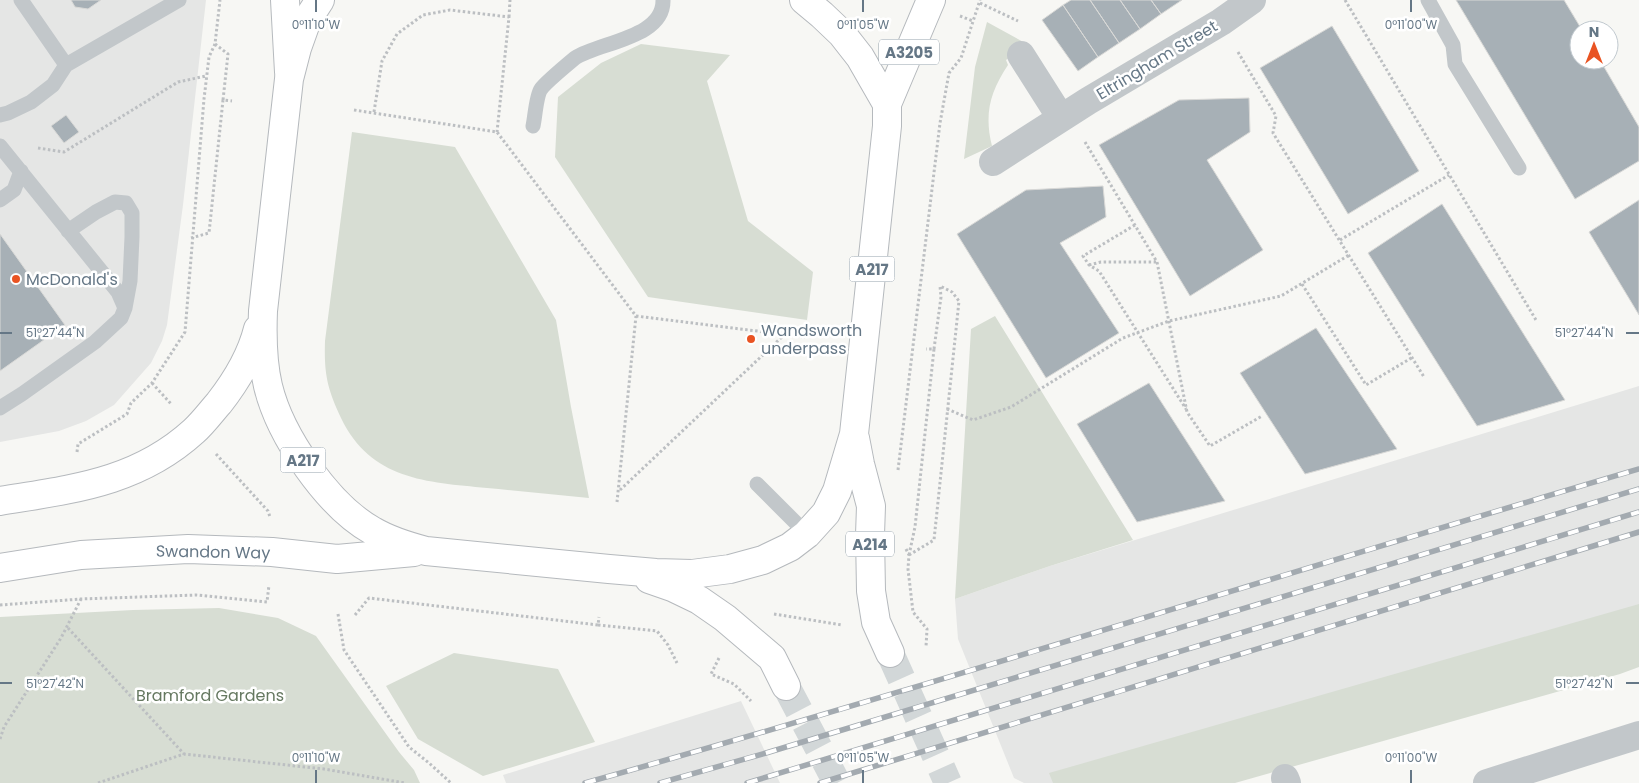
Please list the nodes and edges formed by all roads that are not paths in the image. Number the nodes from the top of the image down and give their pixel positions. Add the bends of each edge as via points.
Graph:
1 (22, 0) edge
2 (179, 0) edge
3 (285, 0) edge
4 (320, 0) edge
5 (663, 0) edge
6 (804, 0) edge
7 (931, 0) edge
8 (1252, 0) edge
9 (1428, 0) edge
10 (1021, 55) dead end
11 (66, 65) junction
12 (290, 78) junction
13 (888, 104) junction
14 (0, 115) edge
15 (1061, 118) junction
16 (533, 126) dead end
17 (0, 146) edge
18 (993, 162) dead end
19 (1519, 168) dead end
20 (21, 171) junction
21 (0, 200) edge
22 (68, 231) junction
23 (125, 308) junction
24 (263, 311) junction
25 (0, 394) edge
26 (22, 394) junction
27 (0, 408) edge
28 (854, 434) junction
29 (757, 484) dead end
30 (0, 501) edge
31 (807, 534) junction
32 (426, 550) junction
33 (0, 568) edge
34 (609, 570) junction
35 (890, 653) tunnel mouth
36 (786, 686) tunnel mouth
37 (1639, 735) edge
38 (1487, 783) edge

1 - 11 lane
2 - 11 lane
3 - 12 main road, A217
4 - 12 main road, A217 via 307,20
5 - 16 lane via 663,8 654,23 638,33 576,58 540,89
6 - 13 main road via 842,34
7 - 13 main road, A3205
8 - 15 street, Eltringham Street
9 - 19 lane via 1453,45 1455,64
10 - 15 street
11 - 14 lane via 53,85 31,102
12 - 24 main road, A217
13 - 28 main road, A217
15 - 18 street, Eltringham Street
17 - 20 lane
20 - 21 lane via 14,190
20 - 22 lane
22 - 23 lane via 118,292
22 - 23 lane via 115,202 126,204 132,213 132,237
23 - 26 lane via 121,318 95,342
24 - 30 main road, A217 via 248,359 232,386 195,431 170,450 121,476 83,488
24 - 32 main road, A217 via 268,387 278,414 308,467 326,492 371,530 397,543
25 - 26 lane
26 - 27 lane
28 - 31 main road, A217 via 837,491 826,513
28 - 35 main road, A214 via 871,506 870,591 876,622
29 - 31 lane
31 - 34 main road, A217 via 790,547 763,560 730,569 692,574
32 - 33 main road, Swandon Way / A217 via 337,559 272,552 143,550 81,555
32 - 34 main road, A217
34 - 36 main road via 672,586 699,600 772,658
37 - 38 street

